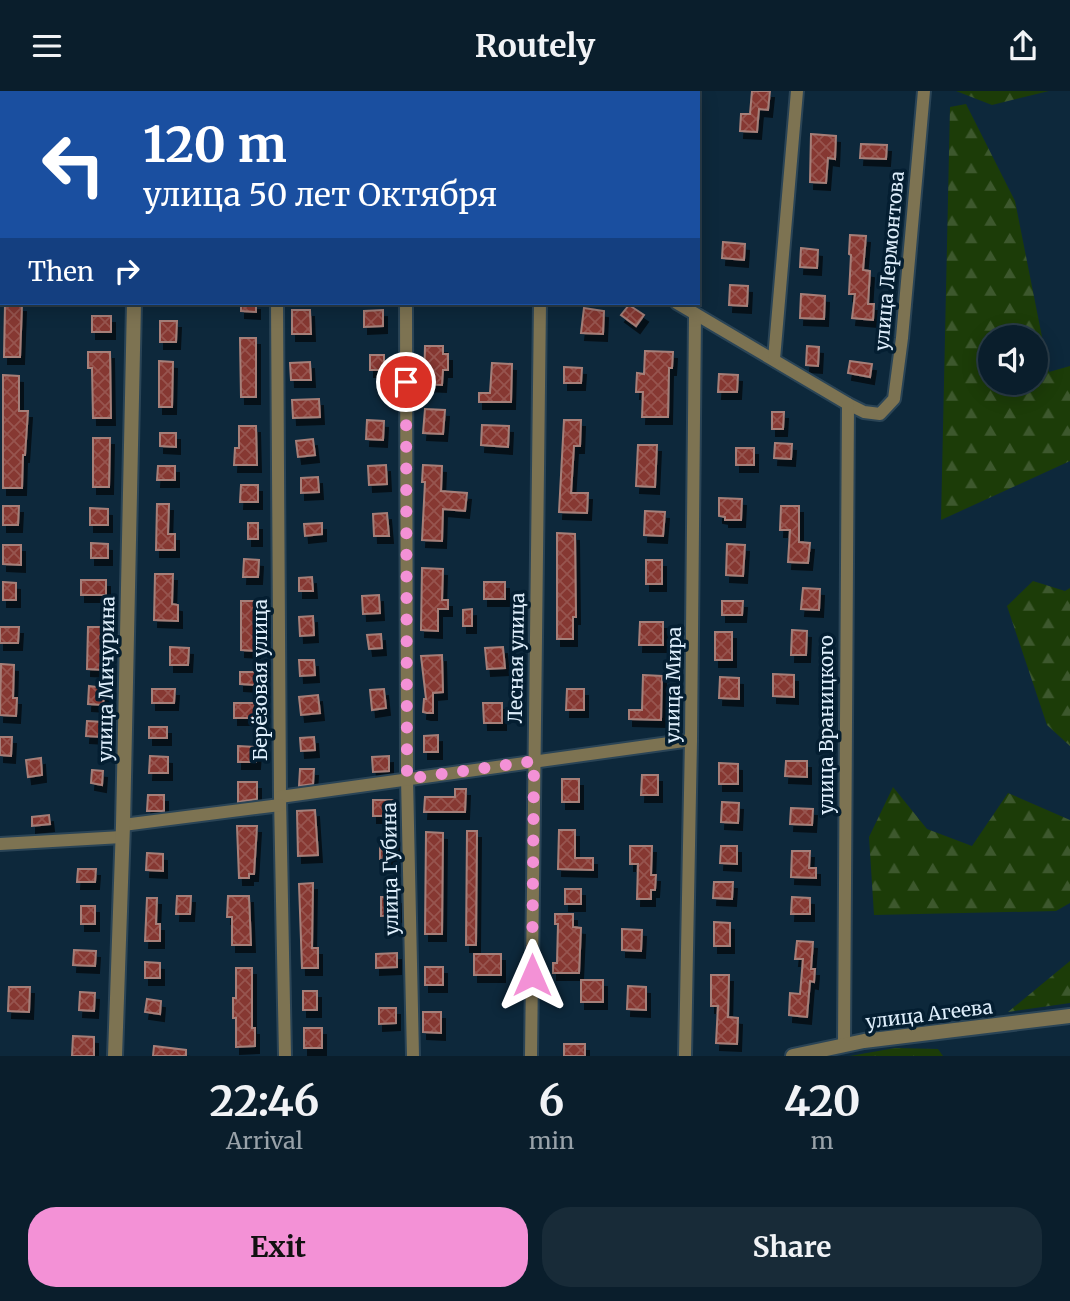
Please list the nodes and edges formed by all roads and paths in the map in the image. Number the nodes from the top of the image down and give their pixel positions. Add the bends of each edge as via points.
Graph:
1 (797, 91) edge
2 (924, 91) edge
3 (134, 305) edge
4 (277, 305) edge
5 (406, 305) edge
6 (540, 305) edge
7 (680, 305) edge
8 (695, 314) junction
9 (774, 359) junction
10 (848, 404) junction
11 (691, 740) junction
12 (534, 761) junction
13 (407, 779) junction
14 (280, 801) junction
15 (122, 831) junction
16 (0, 844) edge
17 (1070, 1016) edge
18 (844, 1045) junction
19 (115, 1056) edge
20 (285, 1056) edge
21 (413, 1056) edge
22 (531, 1056) edge
23 (685, 1056) edge
24 (793, 1056) edge

1 - 9 street
2 - 10 street, улица Лермонтова via 894,399 880,414
3 - 15 street, улица Мичурина
4 - 14 street, Берёзовая улица
5 - 13 street, улица Губина
6 - 12 street, Лесная улица
7 - 8 street
8 - 9 street
8 - 11 street, улица Мира
9 - 10 street
10 - 18 street, улица Враницкого
11 - 12 street
11 - 23 street, улица Мира
12 - 13 street
12 - 22 street, Лесная улица
13 - 14 street
13 - 21 street, улица Губина
14 - 15 street
14 - 20 street, Берёзовая улица
15 - 16 street
15 - 19 street, улица Мичурина
17 - 18 street, улица Агеева
18 - 24 street, улица Агеева

